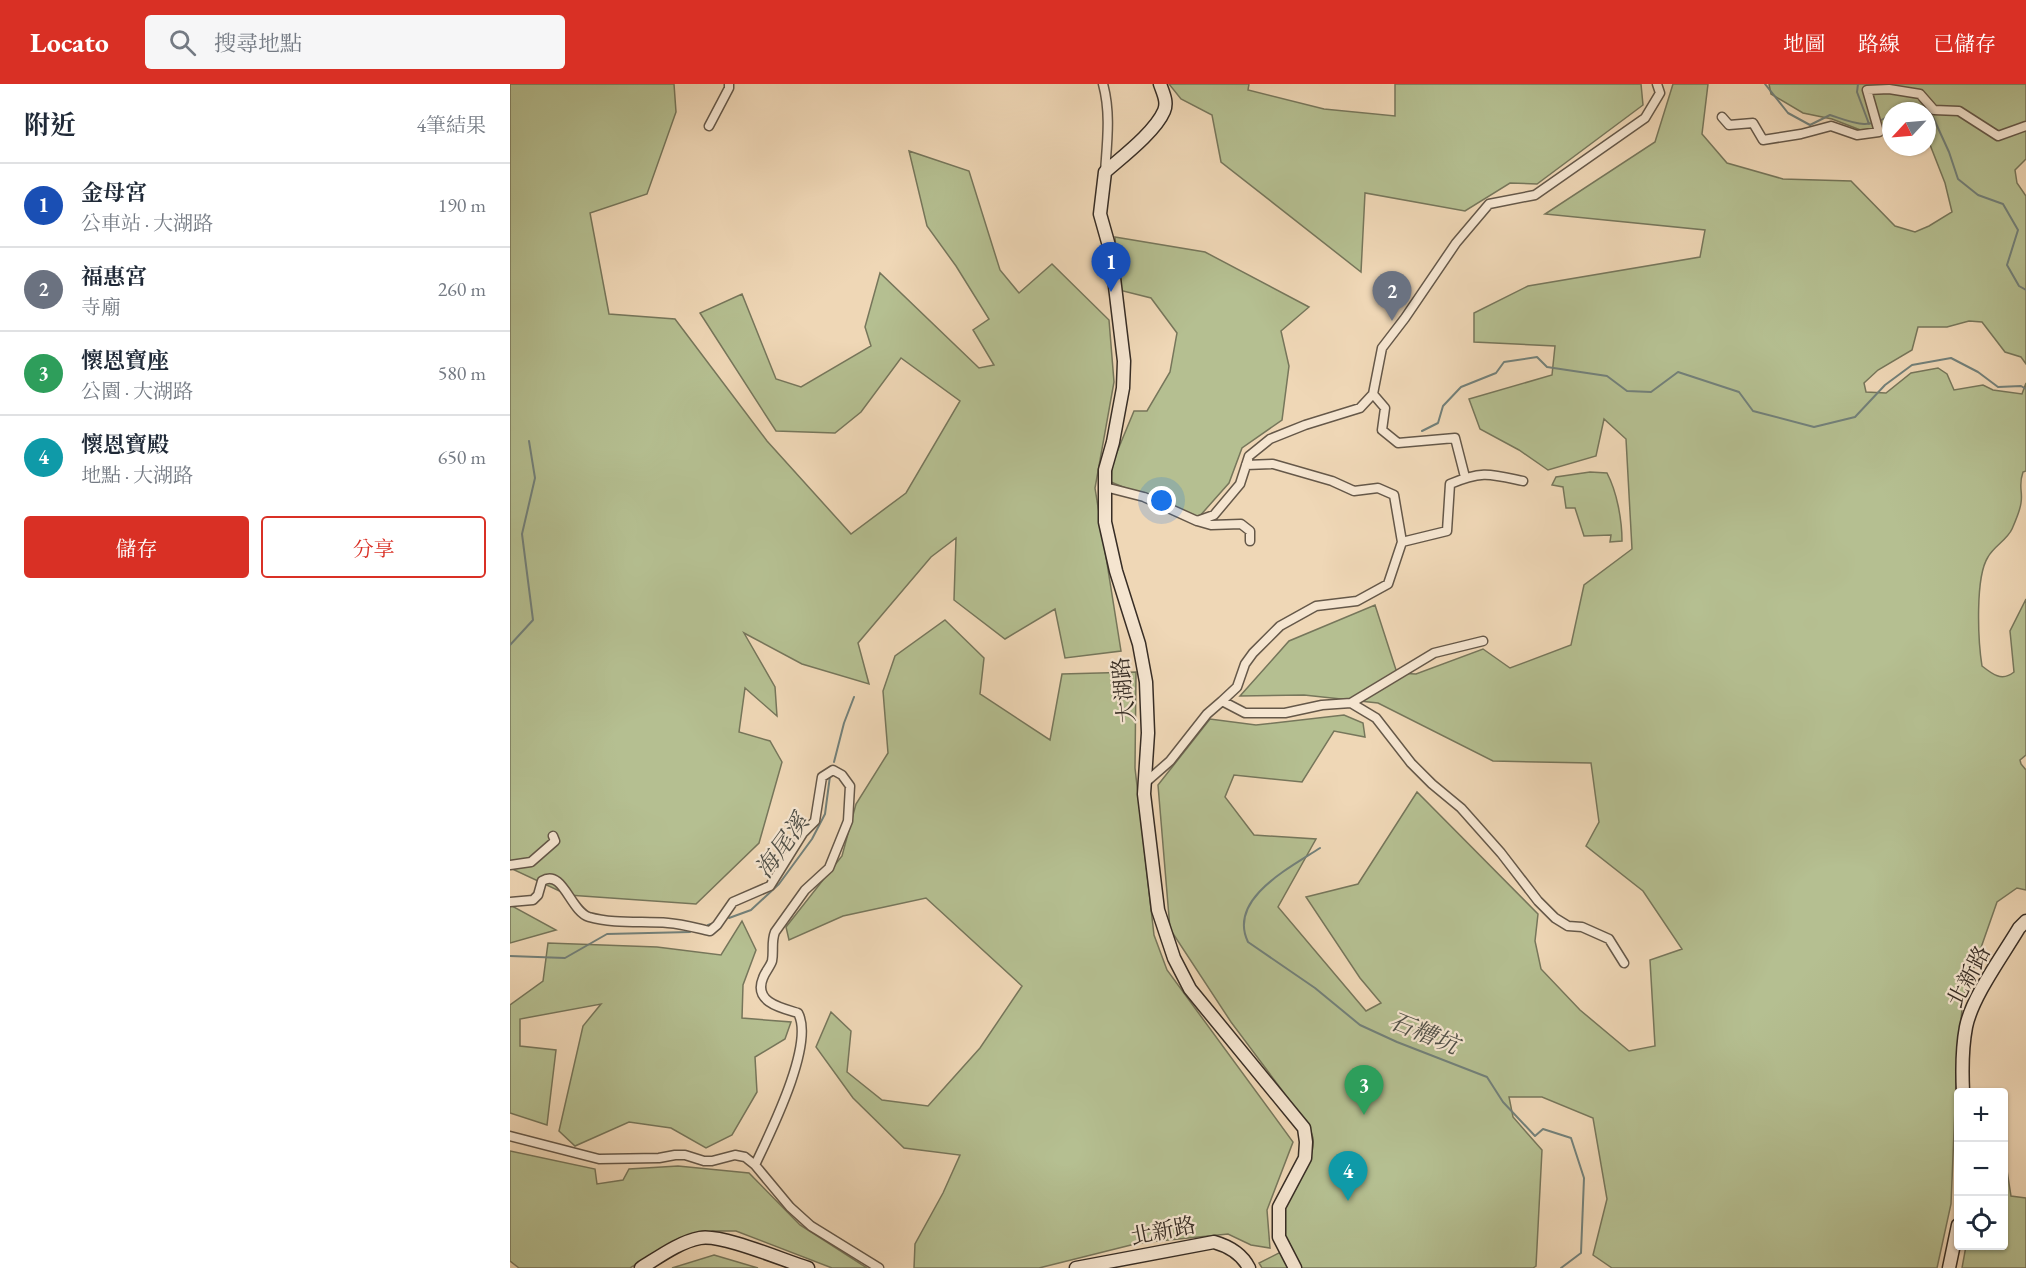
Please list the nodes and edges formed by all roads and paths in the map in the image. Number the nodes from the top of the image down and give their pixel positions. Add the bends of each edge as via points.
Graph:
1 (729, 84) edge
2 (1103, 84) edge
3 (1160, 84) edge
4 (1657, 84) edge
5 (1722, 117) dead end
6 (709, 126) dead end
7 (2026, 126) edge
8 (1105, 172) junction
9 (1373, 394) junction
10 (1246, 465) junction
11 (1466, 477) junction
12 (1523, 481) dead end
13 (1105, 487) junction
14 (1197, 521) junction
15 (1250, 542) dead end
16 (1402, 542) junction
17 (1483, 640) dead end
18 (1222, 701) junction
19 (1351, 703) junction
20 (1146, 782) junction
21 (553, 836) dead end
22 (510, 866) edge
23 (510, 902) edge
24 (2026, 921) edge
25 (1624, 963) dead end
26 (1963, 1088) edge
27 (510, 1136) edge
28 (754, 1165) junction
29 (1954, 1246) edge
30 (641, 1268) edge
31 (808, 1268) edge
32 (879, 1268) edge
33 (1076, 1268) edge
34 (1249, 1268) edge
35 (1295, 1268) edge
36 (1949, 1268) edge

1 - 6 street
2 - 8 street via 1108,125
3 - 8 street via 1166,99 1165,111 1148,133
4 - 9 street via 1660,93 1645,118 1535,195 1489,204 1456,243 1382,348
5 - 7 street via 1729,125 1753,123 1763,140 1832,126 1857,135 1879,132 1867,90 1889,88 1920,94 1934,110 1959,111 1998,136
8 - 13 street, 大湖路 via 1100,214 1111,253 1124,361 1123,388 1105,470
9 - 10 street via 1360,408 1270,439 1249,456
9 - 11 street via 1385,408 1382,430 1398,443 1455,438
10 - 14 street via 1240,484 1214,515
10 - 16 street via 1273,464 1354,491 1378,488 1394,495
11 - 12 street via 1488,473
11 - 16 street via 1450,484 1447,531
13 - 14 street via 1144,497
13 - 20 street, 大湖路 via 1105,522 1146,682
14 - 15 street via 1211,525 1241,524 1250,531
16 - 18 street via 1388,584 1357,601 1316,606 1280,626 1245,664 1237,687
17 - 19 street via 1434,653
18 - 19 street via 1245,713 1285,713
18 - 20 street via 1170,761
19 - 25 street via 1376,718 1412,762 1468,816 1555,918 1609,939
20 - 35 street, 大湖路 via 1144,794 1158,910 1174,958 1207,1012 1304,1128 1305,1158 1279,1207 1279,1237
21 - 22 street via 552,845 531,862
23 - 28 street via 533,900 547,878 563,886 578,911 586,916 610,921 671,923 710,932 733,902 770,886 803,833 815,821 822,777 832,770 842,775 850,786 848,821 829,868 805,890 776,932 772,961 762,980 768,1002 798,1013 802,1021 787,1096
24 - 26 street, 北新路 via 1975,1003 1966,1025
27 - 28 street via 599,1159 685,1155 712,1161 735,1155 746,1157
28 - 32 street via 810,1226
29 - 36 street
30 - 31 street via 701,1238 720,1238
33 - 34 street, 北新路 via 1214,1242 1228,1246

